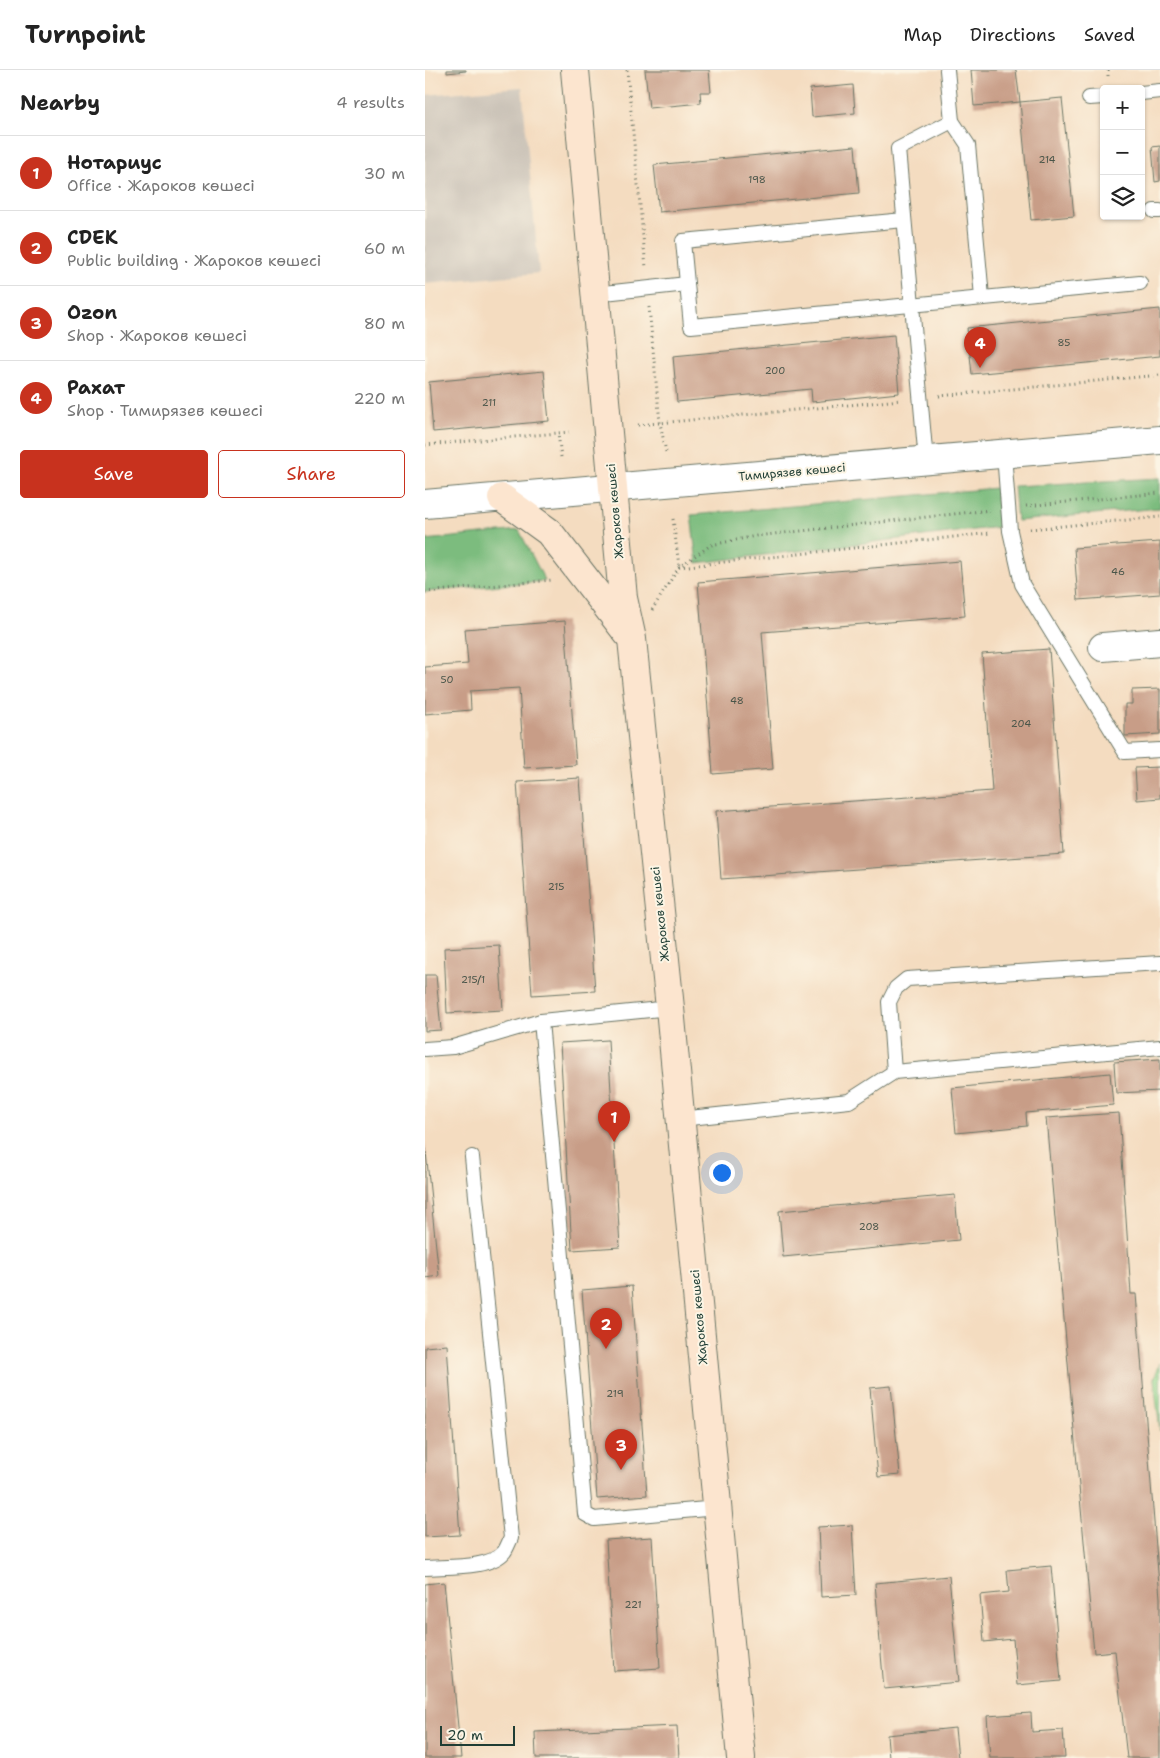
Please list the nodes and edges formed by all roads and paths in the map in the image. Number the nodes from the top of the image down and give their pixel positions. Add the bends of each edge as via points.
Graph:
1 (575, 70) edge
2 (627, 70) edge
3 (947, 70) edge
4 (1160, 91) edge
5 (1145, 93) edge
6 (1100, 97) edge
7 (1089, 98) dead end
8 (951, 121) junction
9 (904, 220) junction
10 (1140, 283) dead end
11 (687, 284) junction
12 (647, 288) junction
13 (595, 294) junction
14 (982, 298) junction
15 (911, 305) junction
16 (660, 423) junction
17 (638, 425) dead end
18 (569, 432) dead end
19 (558, 433) junction
20 (1160, 440) edge
21 (425, 445) edge
22 (666, 452) dead end
23 (1004, 454) junction
24 (561, 457) dead end
25 (927, 462) junction
26 (613, 487) junction
27 (1160, 493) edge
28 (502, 498) junction
29 (425, 504) edge
30 (1008, 508) junction
31 (1160, 517) edge
32 (673, 519) dead end
33 (1009, 531) junction
34 (679, 567) junction
35 (585, 577) junction
36 (425, 592) edge
37 (632, 639) junction
38 (1160, 642) edge
39 (1103, 647) dead end
40 (1160, 750) edge
41 (1160, 963) edge
42 (670, 1008) junction
43 (541, 1021) junction
44 (1160, 1047) edge
45 (425, 1049) edge
46 (894, 1072) junction
47 (681, 1118) junction
48 (472, 1156) dead end
49 (717, 1508) junction
50 (425, 1568) edge
51 (741, 1758) edge

1 - 13 main road, Жароков көшесі
2 - 12 path
3 - 8 lane
4 - 5 lane
6 - 7 lane
8 - 9 lane via 898,149
8 - 14 lane via 968,145
9 - 11 lane via 683,241
9 - 15 lane
10 - 14 lane
11 - 12 lane
11 - 15 lane via 691,326
12 - 13 lane
12 - 16 path
13 - 26 main road, Жароков көшесі
14 - 15 lane
15 - 25 lane
16 - 17 path
16 - 22 path
18 - 19 path
19 - 21 path
19 - 24 path
20 - 23 street, Тимирязев көшесі
23 - 25 street, Тимирязев көшесі
23 - 30 lane
25 - 26 street, Тимирязев көшесі
26 - 28 street, Тимирязев көшесі
26 - 37 main road, Жароков көшесі via 623,598
27 - 30 path
28 - 29 street, Тимирязев көшесі
28 - 35 main road via 549,532
30 - 33 lane
30 - 34 path via 757,536 711,545
31 - 33 path
32 - 34 path
33 - 34 path
33 - 40 lane via 1022,584 1125,752
34 - 37 path
35 - 36 path
35 - 37 main road
37 - 42 main road, Жароков көшесі
38 - 39 street
41 - 46 lane via 907,979 896,988 889,1002
42 - 43 lane
42 - 47 main road, Жароков көшесі
43 - 45 lane via 453,1047
43 - 49 lane via 585,1514 594,1519
44 - 46 lane
46 - 47 lane via 849,1101
47 - 49 main road, Жароков көшесі
48 - 50 lane via 511,1538 504,1552 492,1560
49 - 51 main road, Жароков көшесі

